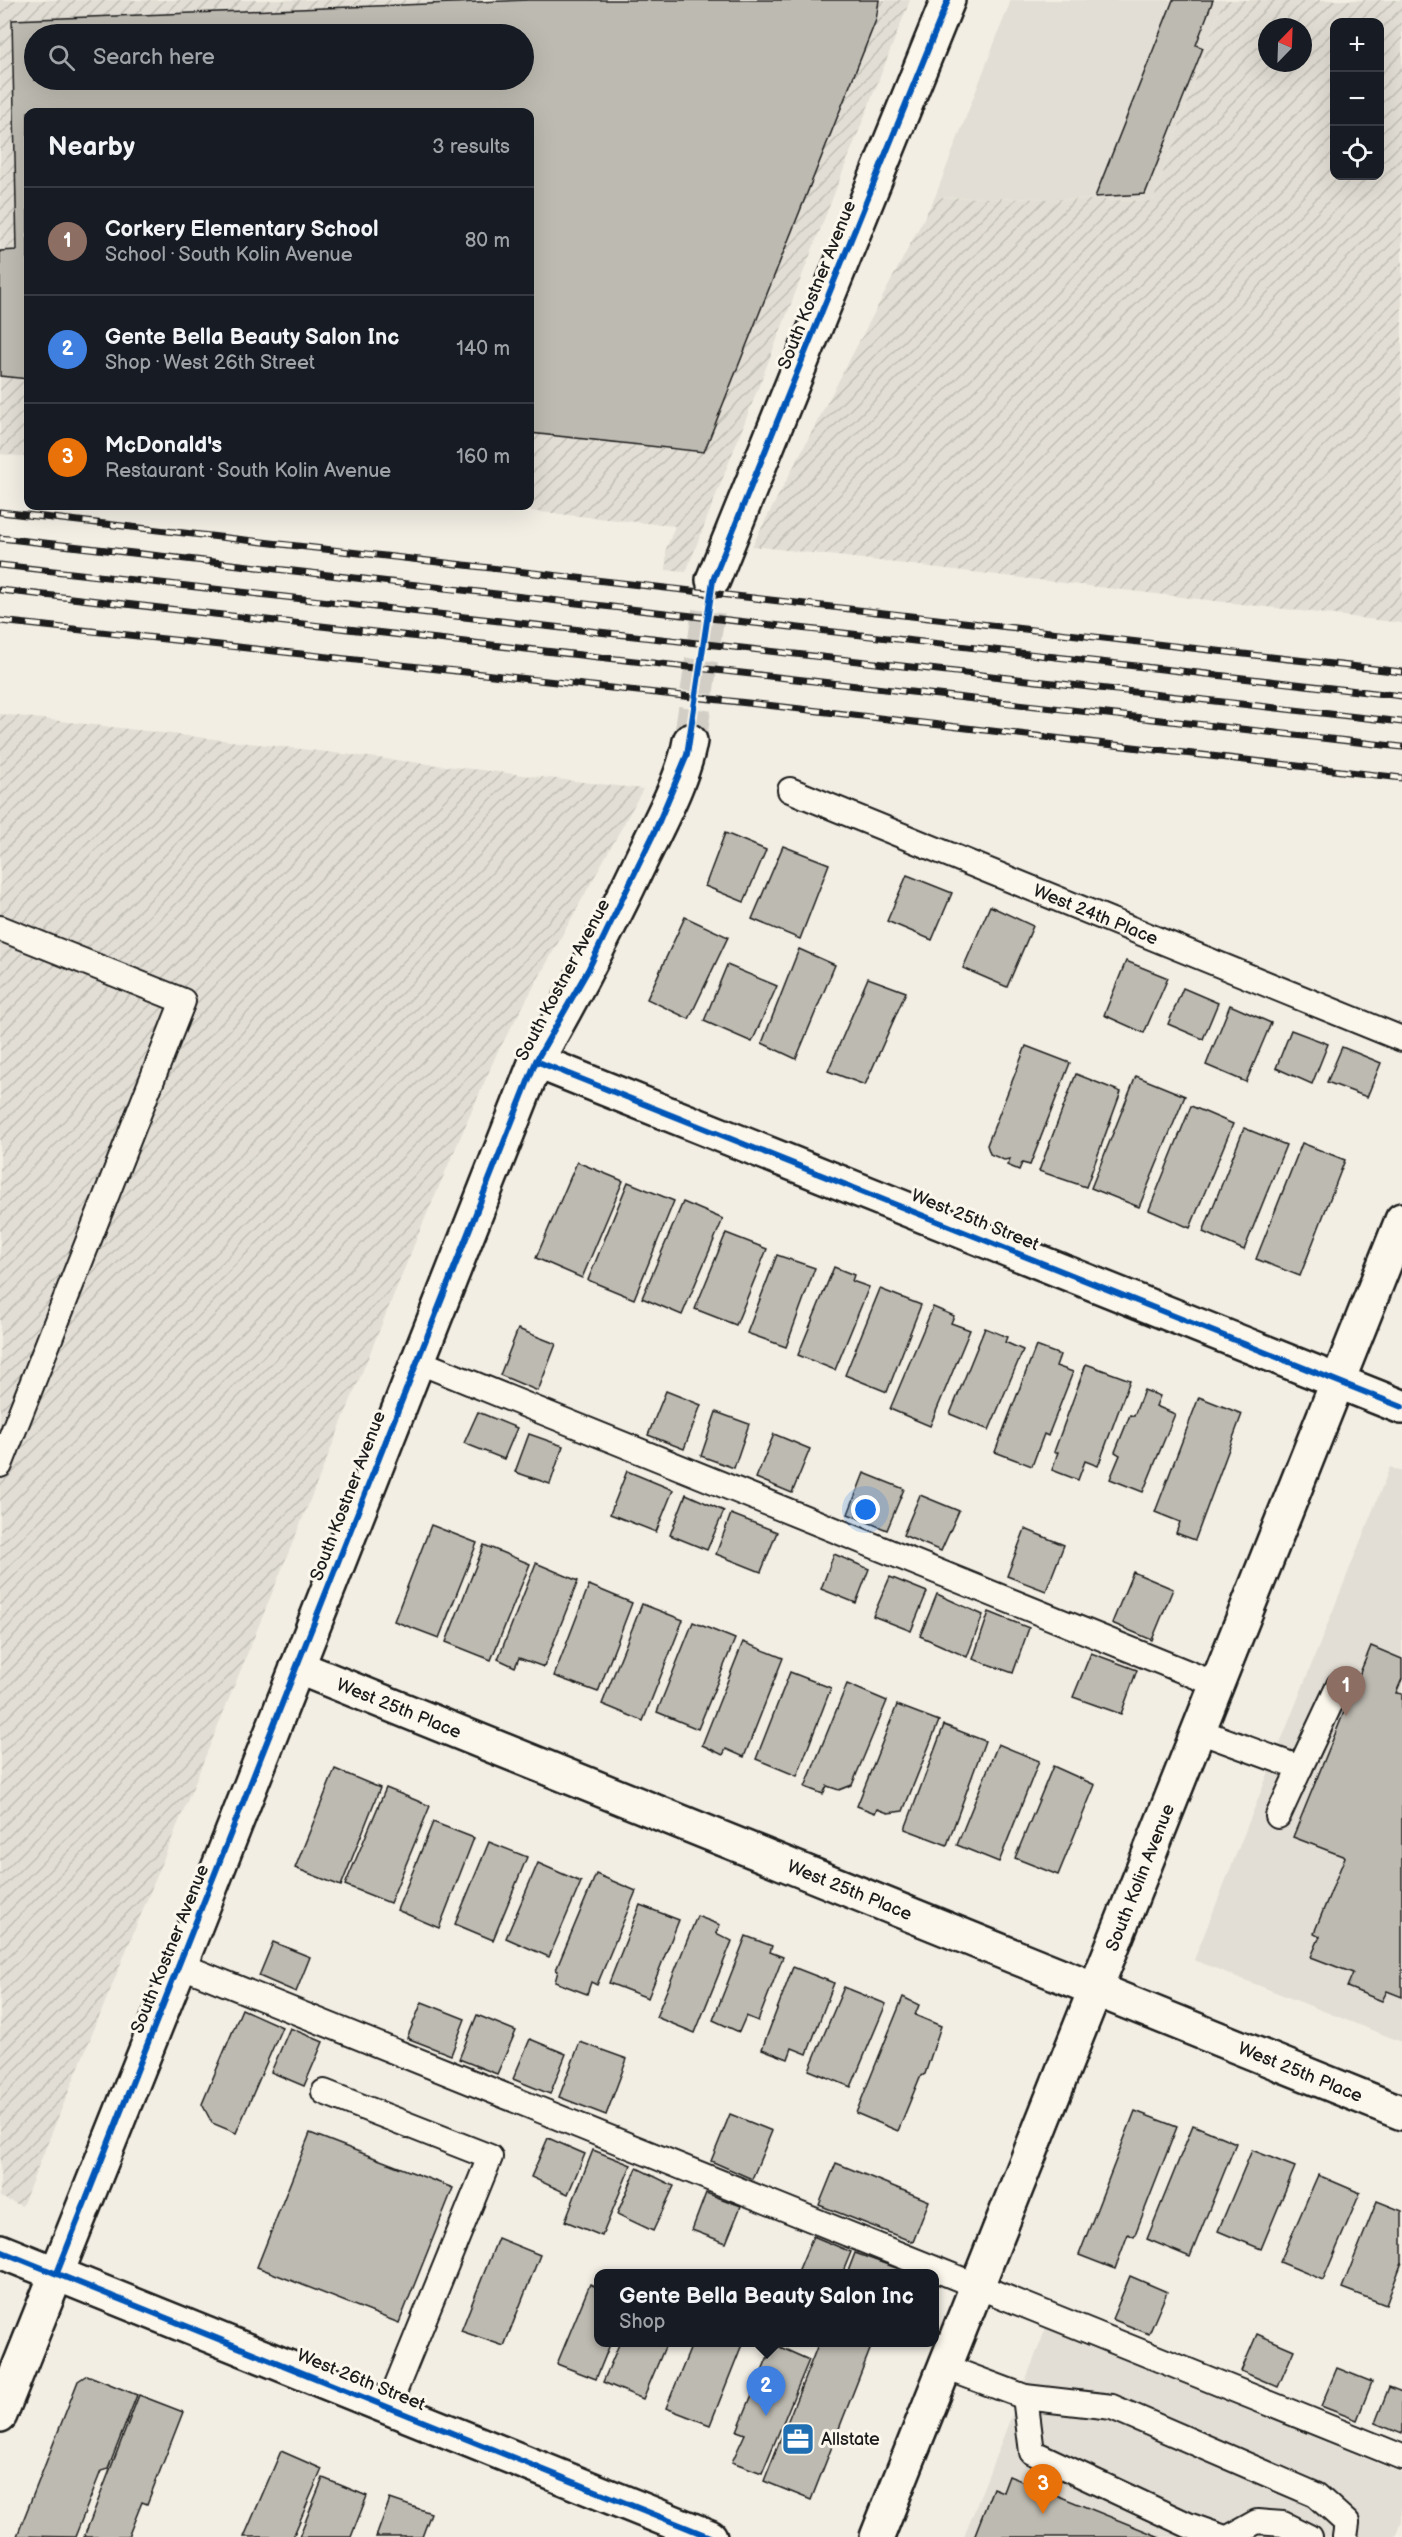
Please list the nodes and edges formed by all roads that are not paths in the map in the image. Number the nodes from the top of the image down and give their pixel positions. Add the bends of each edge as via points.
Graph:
1 (948, 0) edge
2 (713, 580) tunnel mouth
3 (690, 741) tunnel mouth
4 (790, 790) dead end
5 (0, 928) edge
6 (1402, 1040) edge
7 (536, 1061) junction
8 (1402, 1220) edge
9 (417, 1361) junction
10 (1338, 1381) junction
11 (1402, 1407) edge
12 (0, 1465) edge
13 (297, 1667) junction
14 (1218, 1685) junction
15 (1339, 1685) dead end
16 (1199, 1731) junction
17 (1300, 1768) junction
18 (1278, 1816) dead end
19 (180, 1965) junction
20 (1096, 1990) junction
21 (324, 2092) dead end
22 (1402, 2113) edge
23 (0, 2251) edge
24 (936, 2269) edge
25 (939, 2270) edge
26 (57, 2273) junction
27 (978, 2286) junction
28 (945, 2367) junction
29 (1025, 2397) junction
30 (388, 2407) junction
31 (0, 2415) edge
32 (1402, 2457) edge
33 (710, 2537) edge
34 (877, 2537) edge
35 (1222, 2537) edge
36 (1230, 2537) edge
37 (1309, 2537) edge
38 (1345, 2537) edge

1 - 2 street, South Kostner Avenue
3 - 7 street, South Kostner Avenue via 655,831 609,928
4 - 6 lane, West 24th Place
5 - 12 lane via 183,1001
7 - 9 street, South Kostner Avenue
7 - 10 street, West 25th Street
8 - 10 street, South Kolin Avenue
9 - 13 street, South Kostner Avenue
9 - 14 lane
10 - 11 street, West 25th Street
10 - 14 street, South Kolin Avenue
13 - 19 street, South Kostner Avenue
13 - 20 street, West 25th Place
14 - 16 street, South Kolin Avenue
15 - 17 lane
16 - 17 lane
16 - 20 street, South Kolin Avenue
17 - 18 lane
19 - 24 lane
19 - 26 street, South Kostner Avenue
20 - 22 street, West 25th Place
20 - 27 street, South Kolin Avenue
21 - 30 lane via 490,2157
23 - 26 street, West 26th Street
25 - 27 lane
26 - 30 street, West 26th Street
26 - 31 street, South Kostner Avenue
27 - 28 street, South Kolin Avenue
27 - 32 lane
28 - 29 lane
28 - 34 street, South Kolin Avenue
29 - 35 lane via 1032,2452
29 - 38 lane via 1112,2407 1316,2495 1347,2523
30 - 33 street, West 26th Street
36 - 37 lane via 1257,2522 1283,2524

